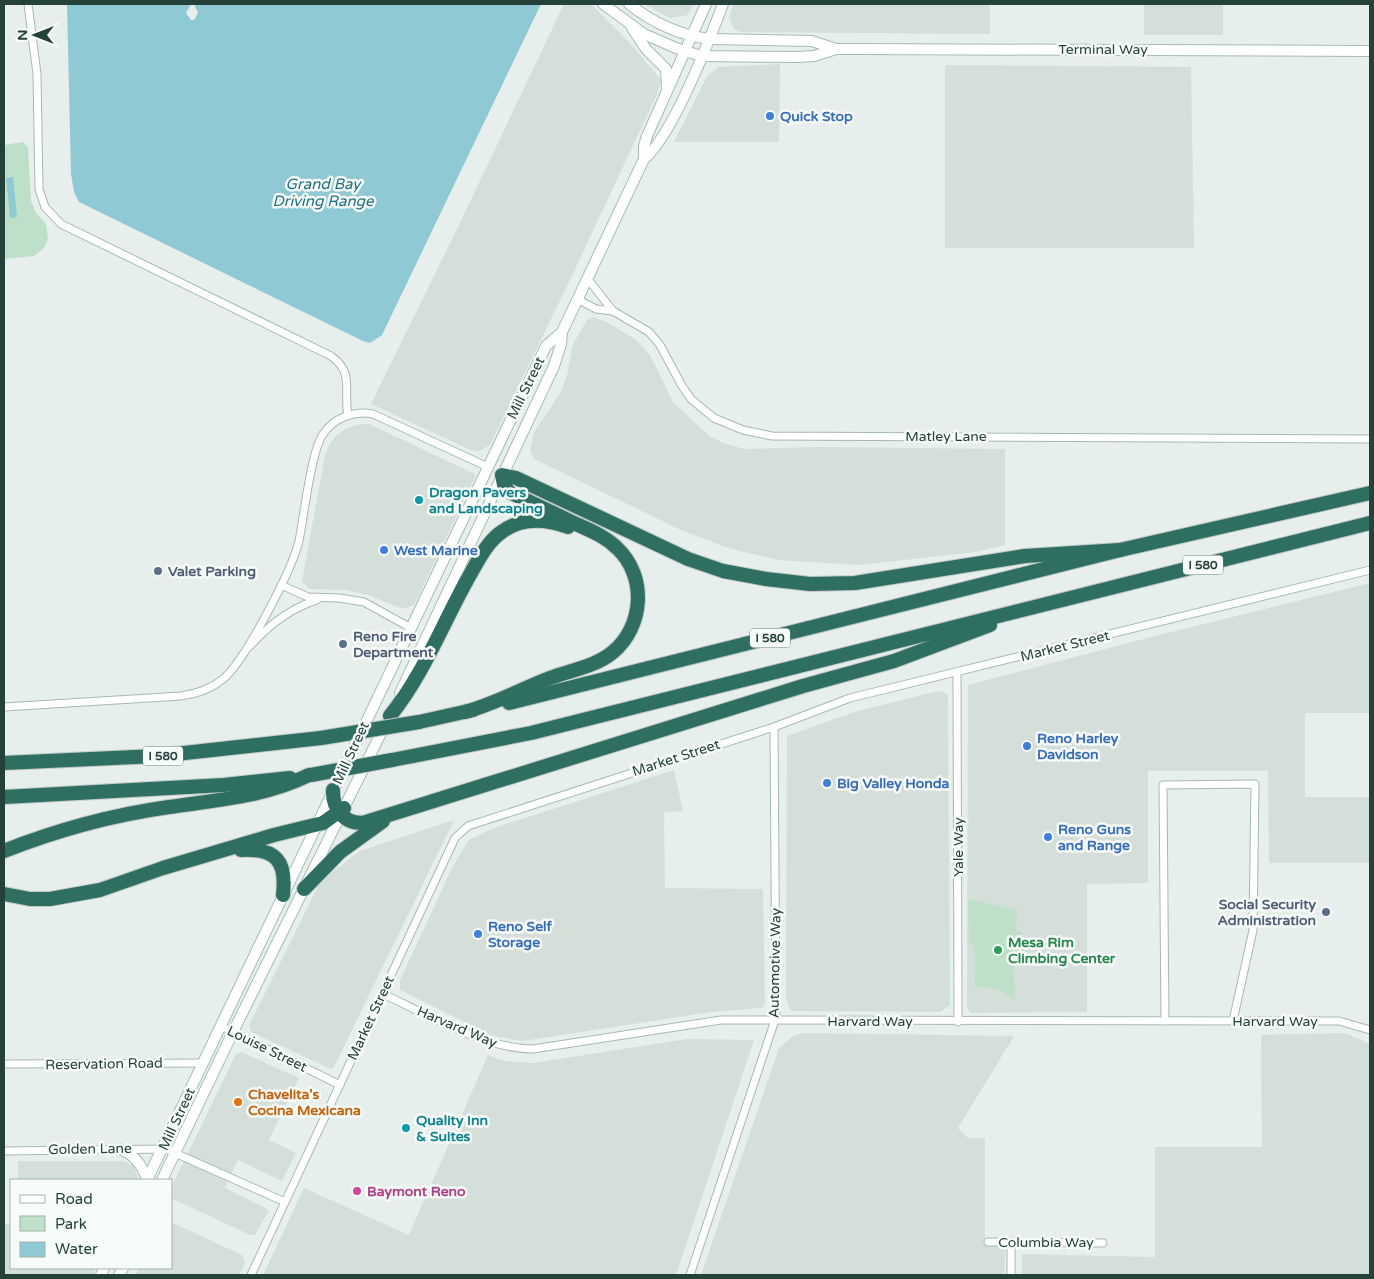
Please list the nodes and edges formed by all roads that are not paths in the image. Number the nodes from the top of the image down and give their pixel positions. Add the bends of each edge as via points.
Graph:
1 (28, 4) edge
2 (603, 4) edge
3 (628, 4) edge
4 (706, 4) edge
5 (723, 4) edge
6 (630, 25) junction
7 (692, 37) junction
8 (709, 39) junction
9 (836, 49) junction
10 (1370, 50) edge
11 (686, 52) junction
12 (701, 56) junction
13 (666, 95) junction
14 (644, 159) junction
15 (587, 278) junction
16 (577, 299) junction
17 (613, 311) junction
18 (562, 332) junction
19 (348, 415) junction
20 (1370, 439) edge
21 (488, 467) junction
22 (502, 475) junction
23 (1370, 493) edge
24 (1370, 523) edge
25 (603, 537) junction
26 (1120, 550) junction
27 (1370, 570) edge
28 (281, 585) junction
29 (332, 598) junction
30 (1022, 610) junction
31 (411, 628) junction
32 (238, 662) junction
33 (957, 673) junction
34 (4, 707) edge
35 (465, 712) junction
36 (390, 716) junction
37 (774, 727) junction
38 (4, 762) edge
39 (310, 775) junction
40 (333, 790) junction
41 (4, 797) edge
42 (412, 807) junction
43 (341, 811) junction
44 (317, 825) junction
45 (228, 850) junction
46 (4, 851) edge
47 (304, 888) junction
48 (4, 894) edge
49 (283, 895) junction
50 (383, 994) junction
51 (775, 1020) junction
52 (1165, 1021) junction
53 (1233, 1021) junction
54 (958, 1022) junction
55 (221, 1026) junction
56 (1370, 1030) edge
57 (232, 1032) junction
58 (203, 1063) junction
59 (4, 1064) edge
60 (340, 1085) junction
61 (163, 1148) junction
62 (120, 1149) junction
63 (4, 1151) edge
64 (176, 1152) junction
65 (147, 1179) edge
66 (148, 1179) edge
67 (162, 1179) edge
68 (285, 1202) junction
69 (988, 1242) dead end
70 (1011, 1242) junction
71 (1103, 1243) dead end
72 (251, 1275) edge
73 (690, 1275) edge
74 (1011, 1275) edge

1 - 19 street via 36,74 39,189 48,212 60,224 331,356 346,373
2 - 6 main road
3 - 7 main road, Terminal Way via 657,22
4 - 7 main road, Mill Street
5 - 8 main road, Mill Street
6 - 11 main road, Terminal Way
6 - 13 main road via 640,42 666,69
7 - 8 main road, Terminal Way
7 - 11 main road, Mill Street
8 - 9 main road, Terminal Way via 812,41
8 - 12 main road, Mill Street
9 - 10 main road, Terminal Way
9 - 12 main road, Terminal Way via 798,58
11 - 12 main road, Terminal Way
11 - 13 main road, Mill Street
12 - 14 main road, Mill Street via 660,143
13 - 14 main road, Mill Street via 647,136
14 - 15 main road, Mill Street
15 - 16 main road, Mill Street
15 - 17 street
16 - 17 street, Matley Lane via 596,309
16 - 18 main road, Mill Street
17 - 20 street, Matley Lane via 649,332 668,357 682,386 702,409 728,426 772,436
18 - 21 main road, Mill Street via 546,346
18 - 22 main road, Mill Street via 562,344 554,366
19 - 21 street via 379,416
19 - 28 street via 333,424 320,440 296,551
21 - 22 main road
21 - 31 main road, Mill Street
22 - 25 highway via 509,492
22 - 26 highway via 516,478 688,559 722,571 766,580 810,584 877,582 1025,556
22 - 36 main road, Mill Street
23 - 26 highway, I 580
24 - 30 highway, I 580
25 - 35 highway via 624,556 636,581 637,613 625,639 596,662
25 - 36 highway via 535,520 518,523 497,535 469,577 414,683
26 - 35 highway, I 580
27 - 33 street, Market Street
28 - 29 street via 308,597
28 - 32 street
29 - 31 street via 364,602
29 - 32 street via 305,604 287,614 263,632
30 - 39 highway, I 580, bridge via 530,732
30 - 42 highway via 920,652
31 - 40 main road, Mill Street
32 - 34 street via 216,684 189,695
33 - 37 street, Market Street via 850,698
33 - 54 street, Yale Way
35 - 38 highway, I 580, bridge via 321,738 157,756
36 - 43 main road, Mill Street
37 - 50 street, Market Street via 468,826 455,838
37 - 51 street, Automotive Way
39 - 41 highway, I 580 via 224,785
39 - 46 highway via 254,795 95,821
40 - 43 highway via 334,802
40 - 44 main road, Mill Street
42 - 43 highway via 363,823 351,821
42 - 47 highway via 386,819 353,841
43 - 44 highway
43 - 47 main road, Mill Street
44 - 45 highway
44 - 49 main road, Mill Street
45 - 48 highway via 84,894 40,899
45 - 49 highway via 258,850 273,855 284,870
47 - 57 main road, Mill Street
49 - 55 main road, Mill Street
50 - 51 street, Harvard Way via 490,1043 516,1049 721,1020
50 - 60 street, Market Street
51 - 54 street, Harvard Way
51 - 73 street, Automotive Way
52 - 53 street, Harvard Way
52 - 53 street via 1163,785 1254,784 1253,930
52 - 54 street, Harvard Way
53 - 56 street, Harvard Way via 1339,1021
55 - 57 street, Louise Street
55 - 58 main road, Mill Street
57 - 60 street, Louise Street
57 - 64 main road, Mill Street
58 - 59 street, Reservation Road
58 - 61 main road, Mill Street
60 - 68 street, Market Street
61 - 62 street, Golden Lane
61 - 64 street, Golden Lane
61 - 66 main road, Mill Street
62 - 63 street, Golden Lane
62 - 65 main road via 139,1162
64 - 67 main road, Mill Street
64 - 68 street, Golden Lane
68 - 72 street, Market Street
69 - 70 street, Columbia Way
70 - 71 street, Columbia Way
70 - 74 street

